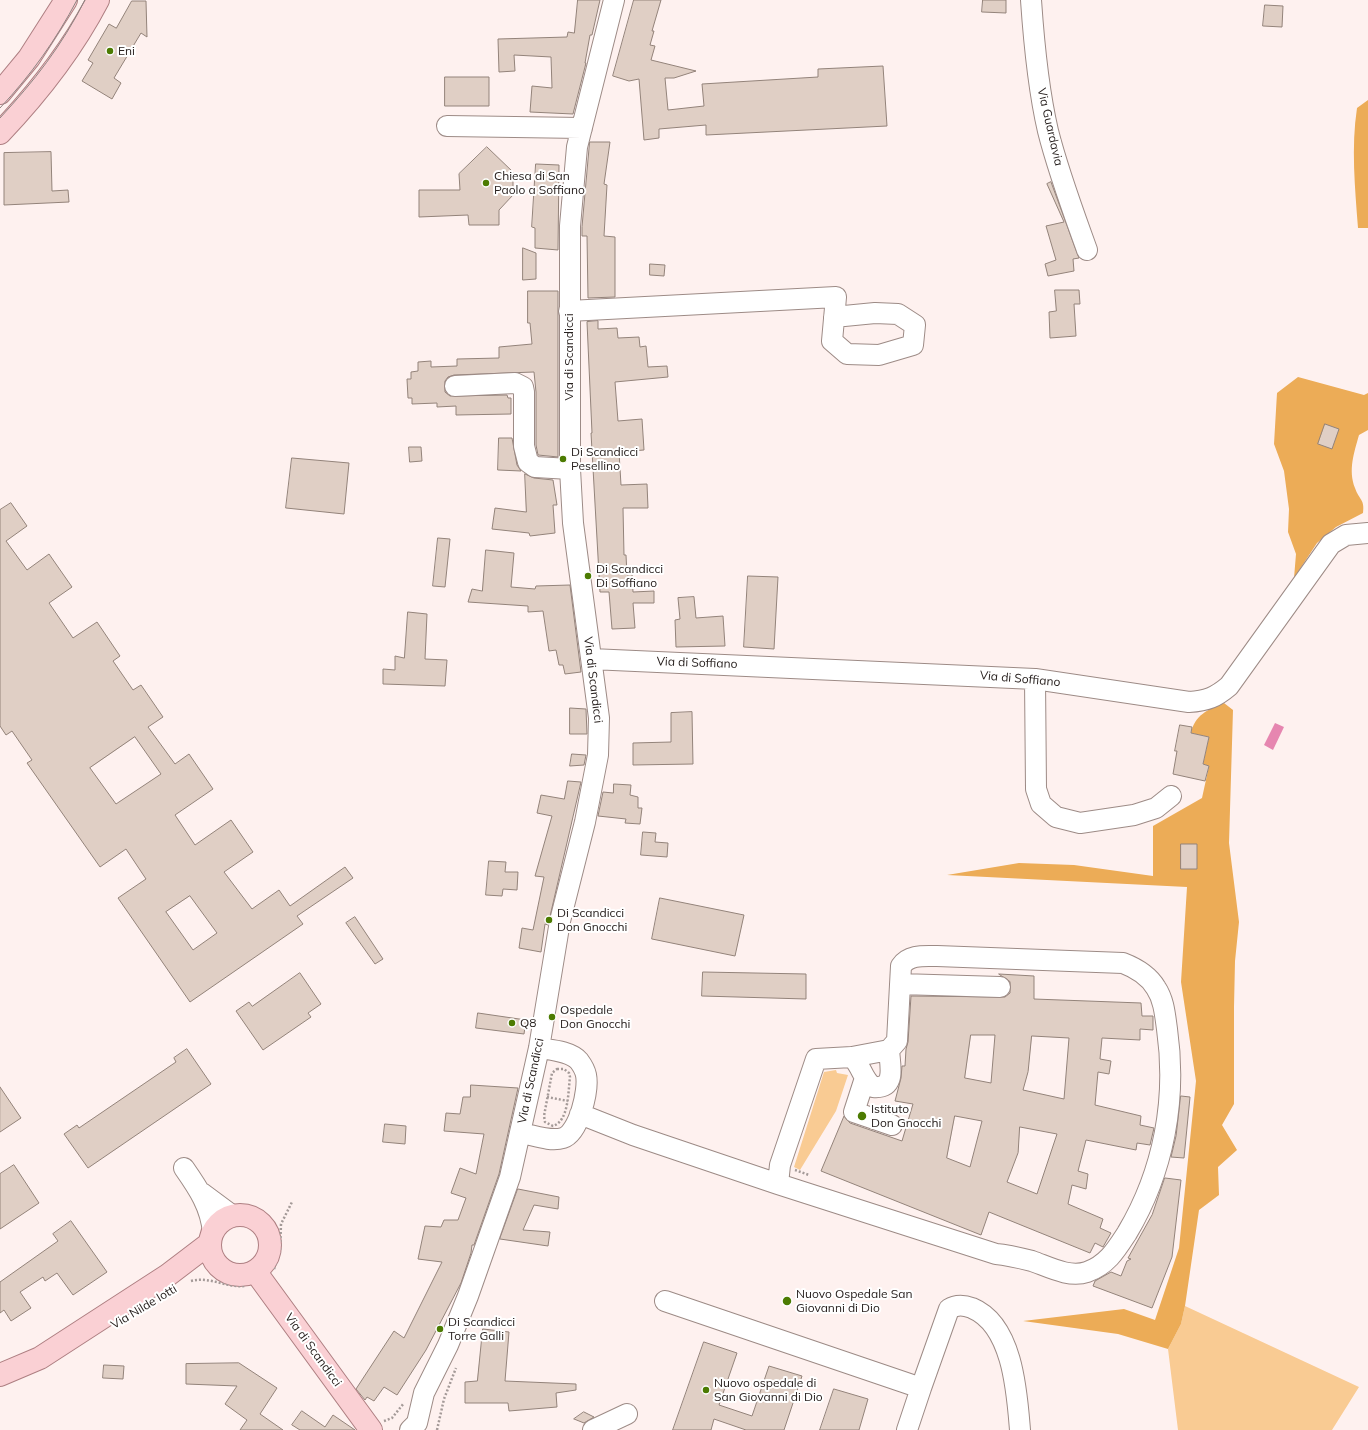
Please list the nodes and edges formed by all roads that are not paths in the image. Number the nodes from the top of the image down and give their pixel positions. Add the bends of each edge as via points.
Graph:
1 (66, 0) edge
2 (98, 0) edge
3 (614, 0) edge
4 (1031, 0) edge
5 (0, 93) edge
6 (447, 126) dead end
7 (582, 128) junction
8 (0, 133) edge
9 (1088, 250) dead end
10 (569, 311) junction
11 (834, 317) dead end
12 (455, 386) dead end
13 (570, 469) junction
14 (1368, 533) edge
15 (591, 659) junction
16 (1035, 679) junction
17 (1171, 796) dead end
18 (900, 984) junction
19 (1000, 987) dead end
20 (538, 1048) junction
21 (889, 1050) junction
22 (852, 1057) junction
23 (865, 1078) junction
24 (573, 1106) junction
25 (892, 1125) dead end
26 (520, 1133) junction
27 (184, 1168) dead end
28 (779, 1174) junction
29 (200, 1192) junction
30 (233, 1216) junction
31 (212, 1238) junction
32 (224, 1270) junction
33 (258, 1276) junction
34 (177, 1278) junction
35 (665, 1301) dead end
36 (448, 1345) junction
37 (0, 1375) edge
38 (921, 1388) junction
39 (624, 1422) edge
40 (377, 1426) edge
41 (410, 1430) edge
42 (429, 1430) edge
43 (593, 1430) edge
44 (907, 1430) edge
45 (1020, 1430) edge

1 - 5 main road via 29,58
2 - 8 main road via 56,70
3 - 7 street, Via di Scandicci
4 - 9 street, Via Guardavia via 1035,53 1048,130
6 - 7 street
7 - 10 street, Via di Scandicci via 572,188
10 - 11 street via 836,297
10 - 13 street, Via di Scandicci
12 - 13 street via 515,383 522,387 524,446 528,462 535,467
13 - 15 street, Via di Scandicci via 573,523
14 - 16 street, Via di Soffiano via 1346,534 1331,544 1229,686 1212,699 1189,702
15 - 16 street, Via di Soffiano
15 - 20 street, Via di Scandicci via 600,724 598,755 560,921
16 - 17 street via 1036,789 1042,804 1056,817 1080,823 1134,815 1156,808
18 - 19 street
18 - 21 street via 897,1041
18 - 28 street via 901,966 904,962 919,956 1123,963 1136,969 1152,982 1161,999 1169,1046 1168,1109 1164,1140 1146,1197 1115,1253 1105,1263 1087,1272 1067,1273 1017,1257 996,1254
20 - 24 street via 566,1054 579,1061 583,1067 587,1076
20 - 26 street, Via di Scandicci
21 - 22 street
21 - 23 street via 889,1081 885,1085 873,1087
22 - 23 street via 860,1065
22 - 28 street via 816,1059
23 - 25 street via 854,1112
24 - 26 street via 575,1129 563,1138 551,1139
24 - 28 street via 633,1135
26 - 36 street, Via di Scandicci via 510,1177
27 - 29 street
29 - 30 street
29 - 31 street via 212,1221
30 - 31 main road, Via Nilde Iotti via 220,1223
30 - 33 main road via 252,1218 267,1232 269,1251
31 - 32 main road via 212,1256
31 - 34 main road, Via Nilde Iotti
32 - 33 main road, Via Nilde Iotti via 237,1275
32 - 34 main road, Via Nilde Iotti via 196,1269
33 - 40 main road, Via di Scandicci
34 - 37 main road, Via Nilde Iotti via 40,1358
35 - 38 street
36 - 41 street, Via di Scandicci via 424,1394 417,1423
36 - 42 street, Via di Scandicci
38 - 44 street
38 - 45 street via 949,1309 959,1305 971,1308 990,1322 1007,1348 1013,1371
39 - 43 street

